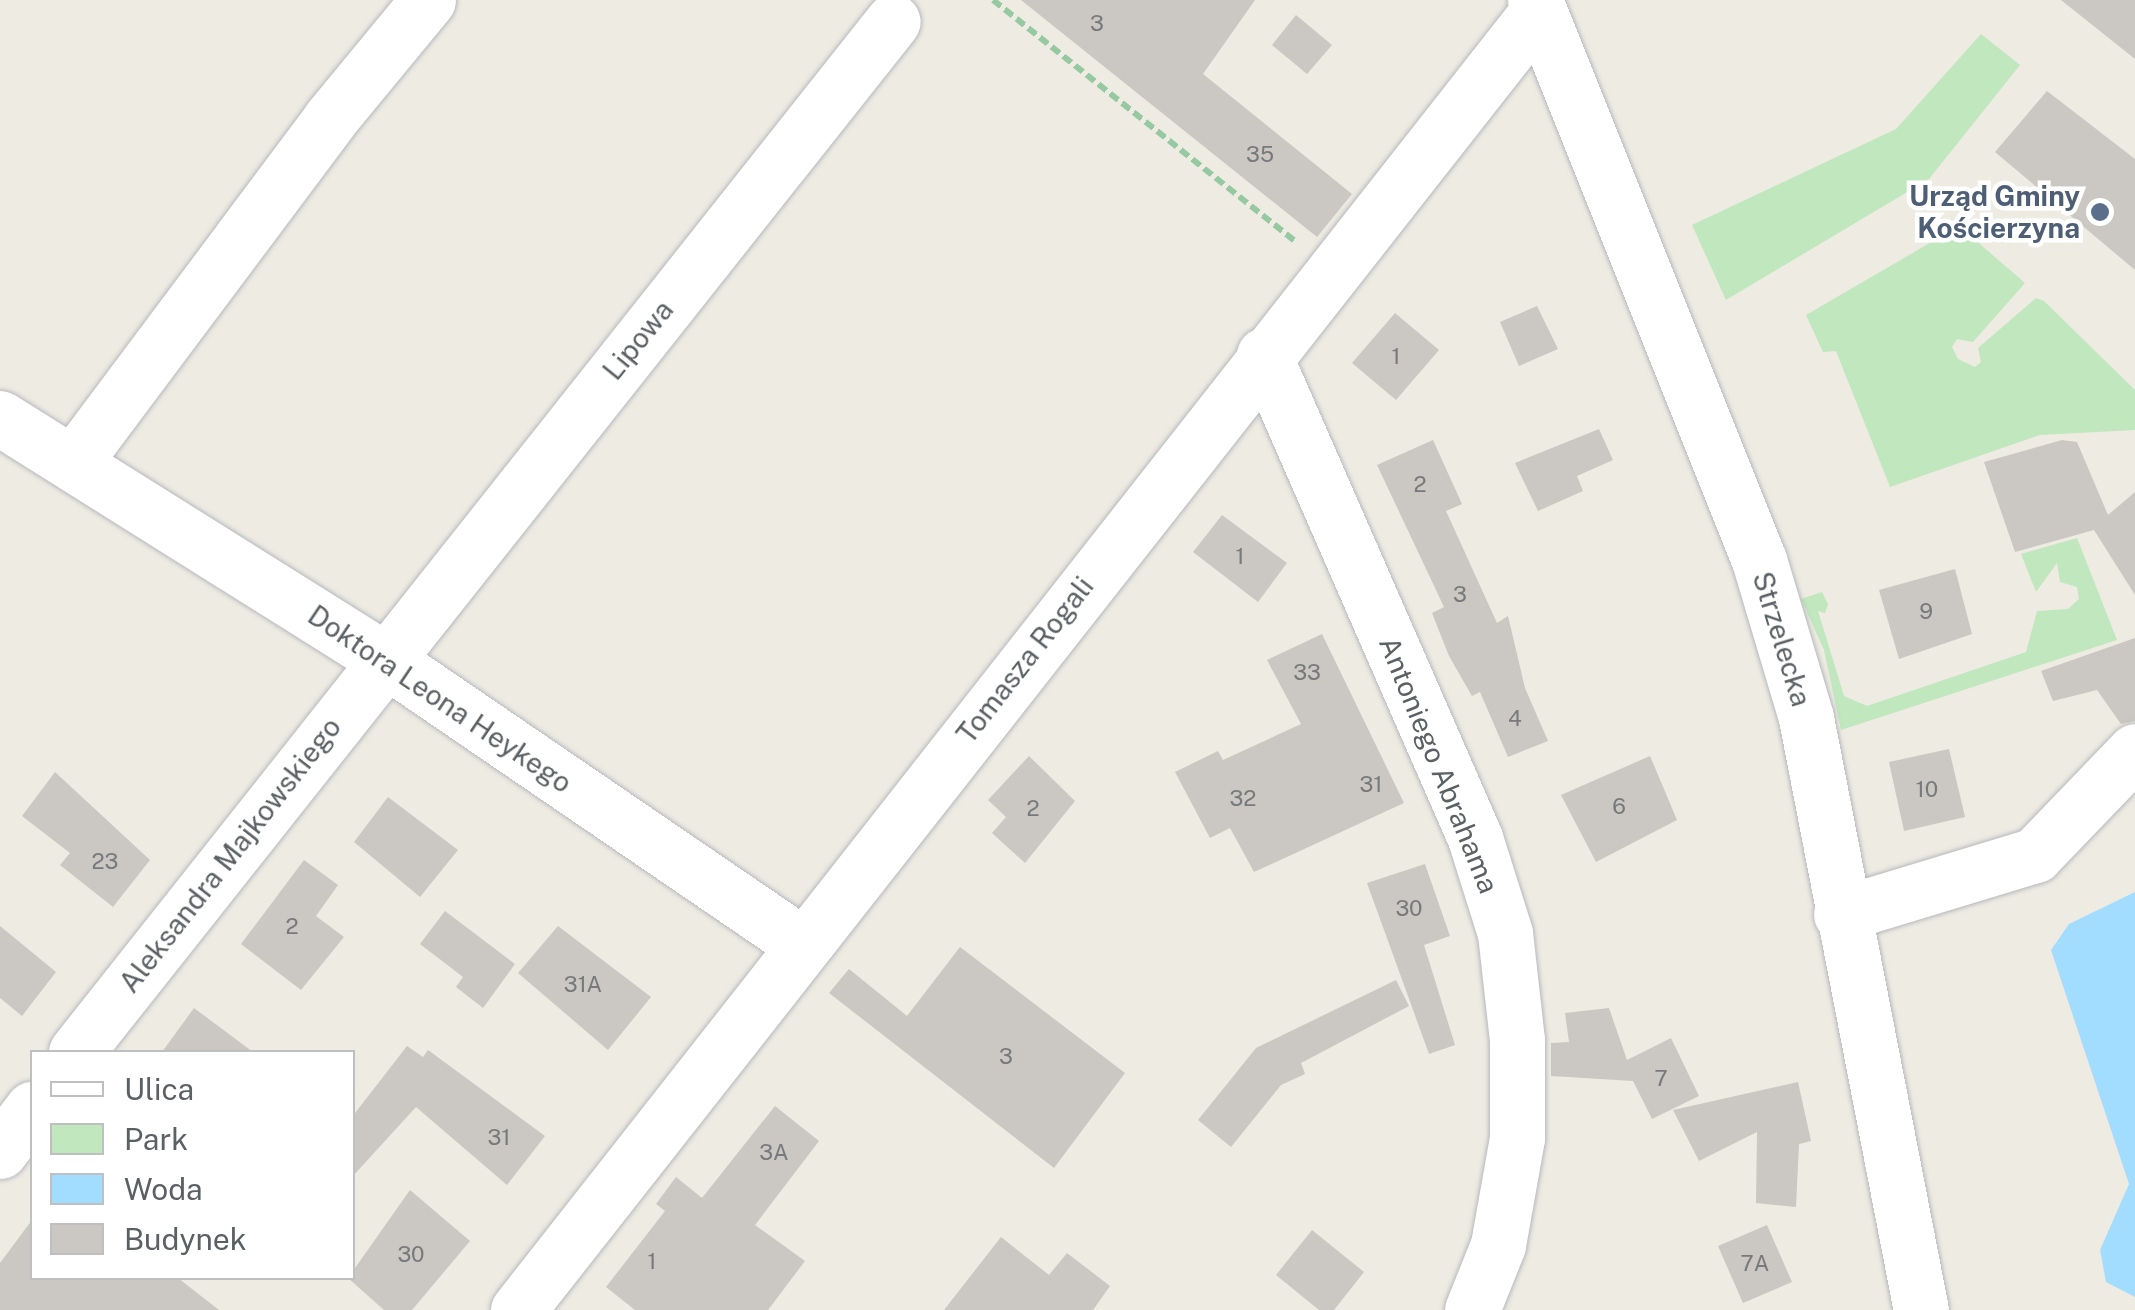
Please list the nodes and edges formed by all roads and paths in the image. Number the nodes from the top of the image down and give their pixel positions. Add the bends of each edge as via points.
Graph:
1 (428, 0) edge
2 (993, 0) edge
3 (1535, 7) edge
4 (893, 21) dead end
5 (1313, 255) dead end
6 (1264, 355) junction
7 (0, 418) edge
8 (73, 463) junction
9 (383, 658) junction
10 (2135, 752) edge
11 (1842, 914) junction
12 (802, 944) junction
13 (78, 1050) edge
14 (30, 1112) edge
15 (0, 1151) edge
16 (521, 1309) edge
17 (1472, 1310) edge
18 (1921, 1310) edge

1 - 8 street via 330,118
2 - 5 path
3 - 6 street, Tomasza Rogali
3 - 11 street, Strzelecka via 1758,560 1806,718
4 - 9 street, Lipowa
6 - 12 street, Tomasza Rogali
6 - 17 street, Antoniego Abrahama via 1474,838 1505,933 1517,1040 1517,1138 1498,1245
7 - 8 street, Doktora Leona Heykego
8 - 9 street, Doktora Leona Heykego
9 - 12 street, Doktora Leona Heykego
9 - 13 street, Aleksandra Majkowskiego
10 - 11 street via 2035,855
11 - 18 street, Strzelecka
12 - 16 street, Tomasza Rogali
14 - 15 street

